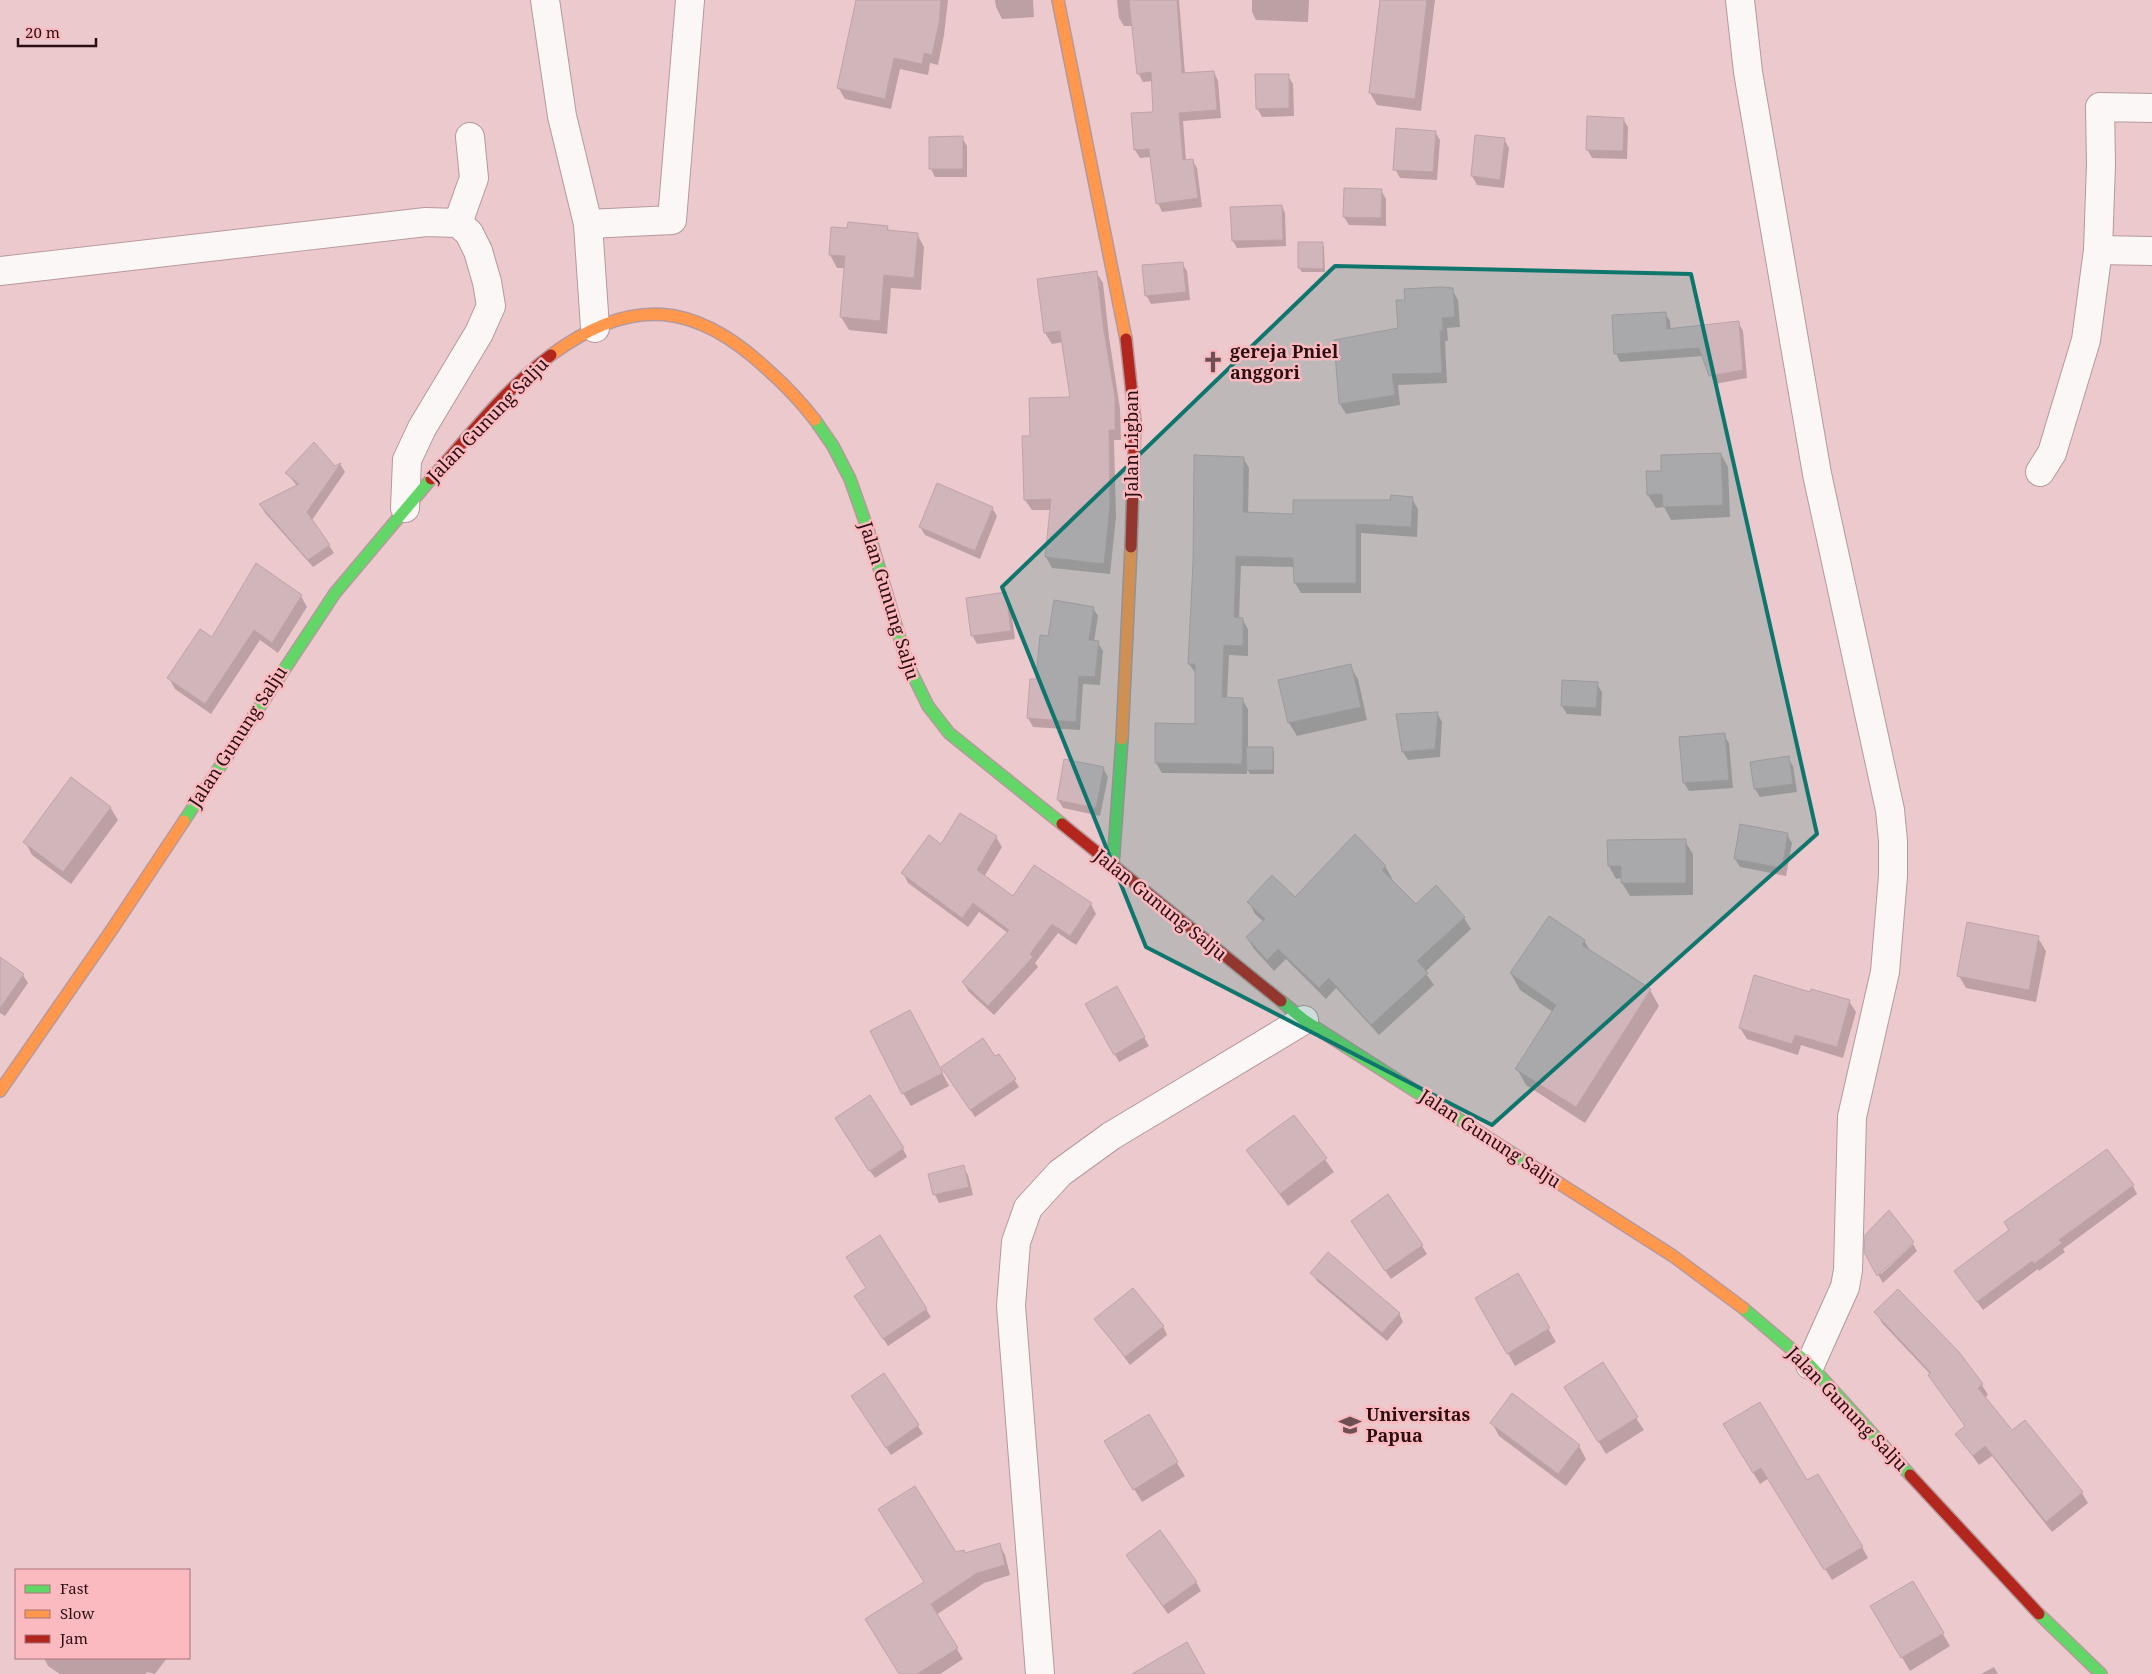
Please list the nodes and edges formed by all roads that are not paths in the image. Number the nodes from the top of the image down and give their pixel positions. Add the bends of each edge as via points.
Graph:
1 (546, 0) edge
2 (690, 0) edge
3 (1058, 0) edge
4 (1740, 0) edge
5 (2152, 108) edge
6 (470, 137) dead end
7 (458, 223) junction
8 (588, 224) junction
9 (2098, 250) junction
10 (2152, 251) edge
11 (0, 271) edge
12 (595, 328) junction
13 (2040, 472) dead end
14 (405, 508) junction
15 (1112, 865) junction
16 (1304, 1020) junction
17 (0, 1091) edge
18 (1810, 1365) junction
19 (1040, 1674) edge
20 (2101, 1674) edge

1 - 8 street via 562,116
2 - 8 street via 672,220
3 - 15 main road, Jalan Ligban via 1113,271 1135,404 1120,771
4 - 18 street via 1748,72 1817,474 1890,810 1893,841 1885,972 1852,1117 1848,1270 1845,1287
5 - 9 street via 2100,107
6 - 7 street via 474,178
7 - 11 street via 426,222
7 - 14 street via 469,233 478,251 491,306 407,460
8 - 12 street
9 - 10 street
9 - 13 street via 2086,340 2052,453
12 - 14 main road, Jalan Gunung Salju via 548,357 506,396
12 - 15 main road, Jalan Gunung Salju via 620,318 647,314 704,323 748,351 794,395 829,437 850,480 907,666 928,709 963,747
14 - 17 main road, Jalan Gunung Salju via 347,577 308,631
15 - 16 main road, Jalan Gunung Salju
16 - 18 main road, Jalan Gunung Salju via 1673,1256 1736,1302
16 - 19 street via 1111,1136 1060,1173 1028,1208 1016,1242 1011,1306
18 - 20 main road, Jalan Gunung Salju via 2022,1596

